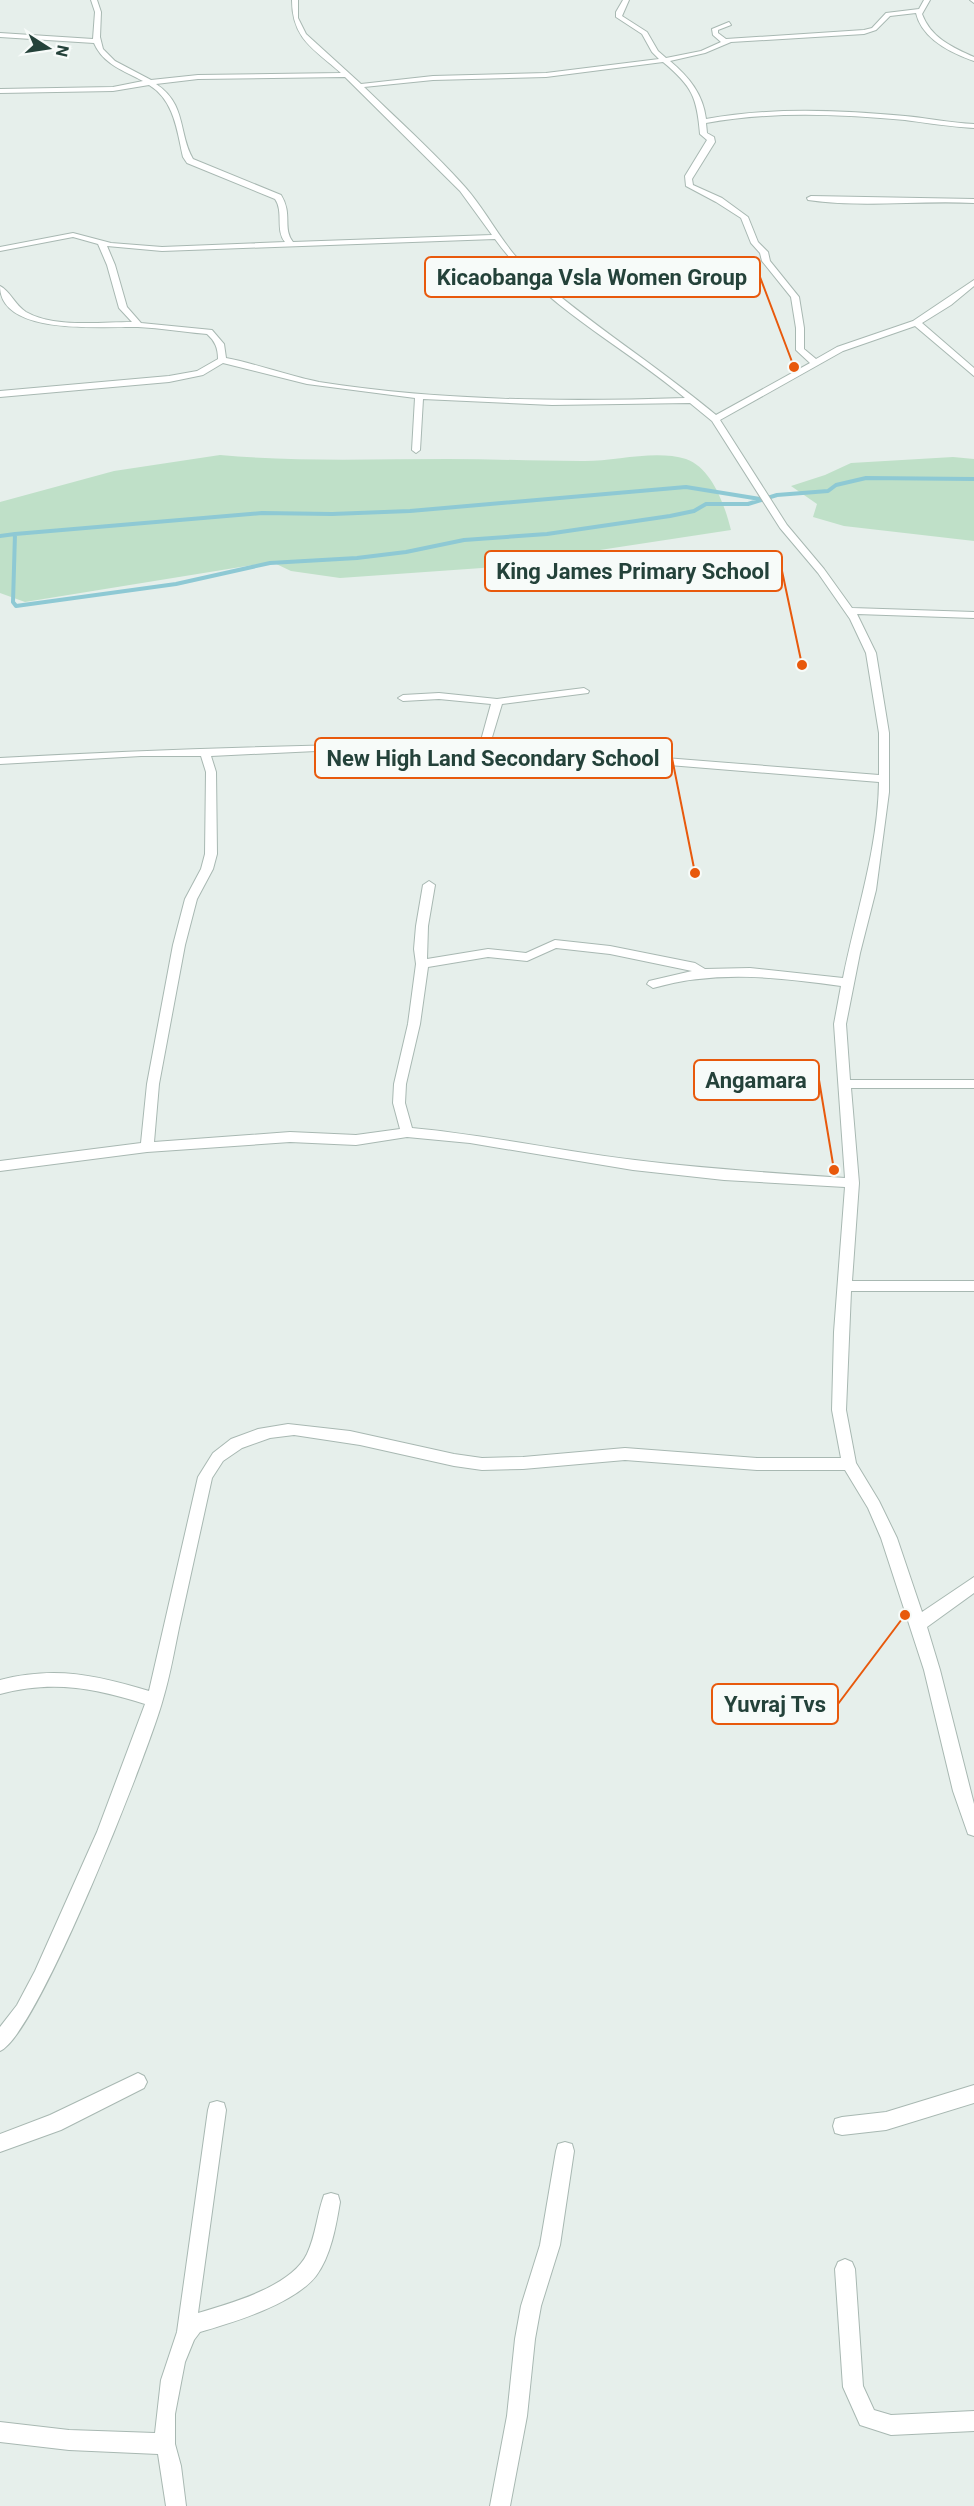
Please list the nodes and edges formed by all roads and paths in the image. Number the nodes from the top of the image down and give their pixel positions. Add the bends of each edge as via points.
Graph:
1 (94, 0) edge
2 (295, 0) edge
3 (626, 0) edge
4 (927, 0) edge
5 (902, 3) dead end
6 (911, 11) junction
7 (920, 11) junction
8 (729, 24) dead end
9 (0, 35) edge
10 (96, 41) junction
11 (724, 41) junction
12 (974, 59) edge
13 (666, 61) junction
14 (347, 75) junction
15 (148, 83) junction
16 (359, 86) junction
17 (0, 91) edge
18 (703, 122) junction
19 (974, 126) edge
20 (811, 198) dead end
21 (974, 201) edge
22 (497, 237) junction
23 (100, 242) junction
24 (290, 243) junction
25 (0, 249) edge
26 (974, 282) edge
27 (0, 288) edge
28 (916, 323) junction
29 (139, 325) junction
30 (222, 360) junction
31 (815, 363) junction
32 (974, 373) edge
33 (0, 394) edge
34 (419, 397) junction
35 (692, 400) junction
36 (715, 419) junction
37 (417, 450) dead end
38 (850, 611) junction
39 (974, 615) edge
40 (584, 691) dead end
41 (403, 698) dead end
42 (496, 702) junction
43 (484, 747) junction
44 (206, 753) junction
45 (0, 761) edge
46 (883, 779) junction
47 (429, 885) dead end
48 (422, 964) junction
49 (703, 974) junction
50 (848, 983) junction
51 (653, 984) dead end
52 (846, 1084) junction
53 (974, 1084) edge
54 (407, 1132) junction
55 (147, 1147) junction
56 (0, 1166) edge
57 (852, 1183) junction
58 (845, 1286) junction
59 (974, 1286) edge
60 (849, 1464) junction
61 (974, 1584) edge
62 (918, 1624) junction
63 (0, 1687) edge
64 (155, 1700) junction
65 (974, 1828) edge
66 (0, 2042) edge
67 (138, 2082) dead end
68 (974, 2094) edge
69 (217, 2110) dead end
70 (842, 2127) dead end
71 (0, 2143) edge
72 (565, 2151) dead end
73 (331, 2202) dead end
74 (845, 2269) dead end
75 (186, 2331) junction
76 (974, 2421) edge
77 (0, 2432) edge
78 (165, 2444) junction
79 (176, 2506) edge
80 (500, 2506) edge

1 - 10 street via 99,19
2 - 14 street via 295,18 303,35
3 - 13 street via 619,17 645,33 650,46
4 - 7 street
5 - 6 street
6 - 7 street
6 - 11 street via 888,14 874,29 864,32
7 - 12 street via 921,23 928,33
8 - 11 street via 715,29
9 - 10 street
10 - 15 street via 100,51
11 - 13 street via 703,52
13 - 16 street via 538,76 433,78
13 - 18 street via 691,86 701,105
14 - 15 street via 208,77
14 - 16 street
15 - 17 street via 113,88
15 - 24 street via 165,94 190,161 278,197 284,206 284,236
16 - 22 street via 463,189
18 - 19 street via 801,113
18 - 31 street via 711,142 687,180 690,186 744,217 754,243 795,297 800,350
20 - 21 street
22 - 24 street
22 - 35 street via 528,274
23 - 24 street via 162,249
23 - 25 street via 73,235
23 - 29 street via 123,308
26 - 28 street
27 - 29 street via 6,299 30,318
28 - 31 street via 840,349
28 - 32 street
29 - 30 street via 209,332 216,337
30 - 33 street via 200,373 170,379
30 - 34 street via 308,382
31 - 36 street
34 - 35 street via 629,403
34 - 37 street
35 - 36 street
36 - 38 street via 783,526
38 - 39 street
38 - 46 street via 871,653 884,733
40 - 42 street
41 - 42 street via 439,696
42 - 43 street
43 - 44 street via 337,747
43 - 46 street
44 - 45 street
44 - 55 street via 211,772 211,854 191,899 179,945 153,1084
46 - 50 street via 870,890
47 - 48 street via 422,926
48 - 49 street via 488,953 527,957 555,944 679,964
48 - 54 street via 400,1084 399,1103
49 - 50 street via 736,971
49 - 51 street
50 - 52 street via 840,1024
52 - 53 street
52 - 57 street
54 - 55 street via 356,1140 290,1137
54 - 57 street via 470,1138 633,1165
55 - 56 street
57 - 58 street
58 - 59 street
58 - 60 street via 839,1410
60 - 62 street via 889,1538
60 - 64 street via 725,1462 645,1454 481,1464 315,1431 283,1430 250,1436 227,1448 205,1478
61 - 62 street
62 - 65 street
63 - 64 street via 58,1677 91,1681
64 - 66 street via 105,1833 40,1977
67 - 71 street via 54,2123
68 - 70 street via 886,2121
69 - 75 street
72 - 80 street via 550,2245 531,2306 517,2416
73 - 75 street via 309,2270 275,2294 194,2324
74 - 76 street via 853,2387 867,2418 891,2425
75 - 78 street via 174,2365
77 - 78 street
78 - 79 street

